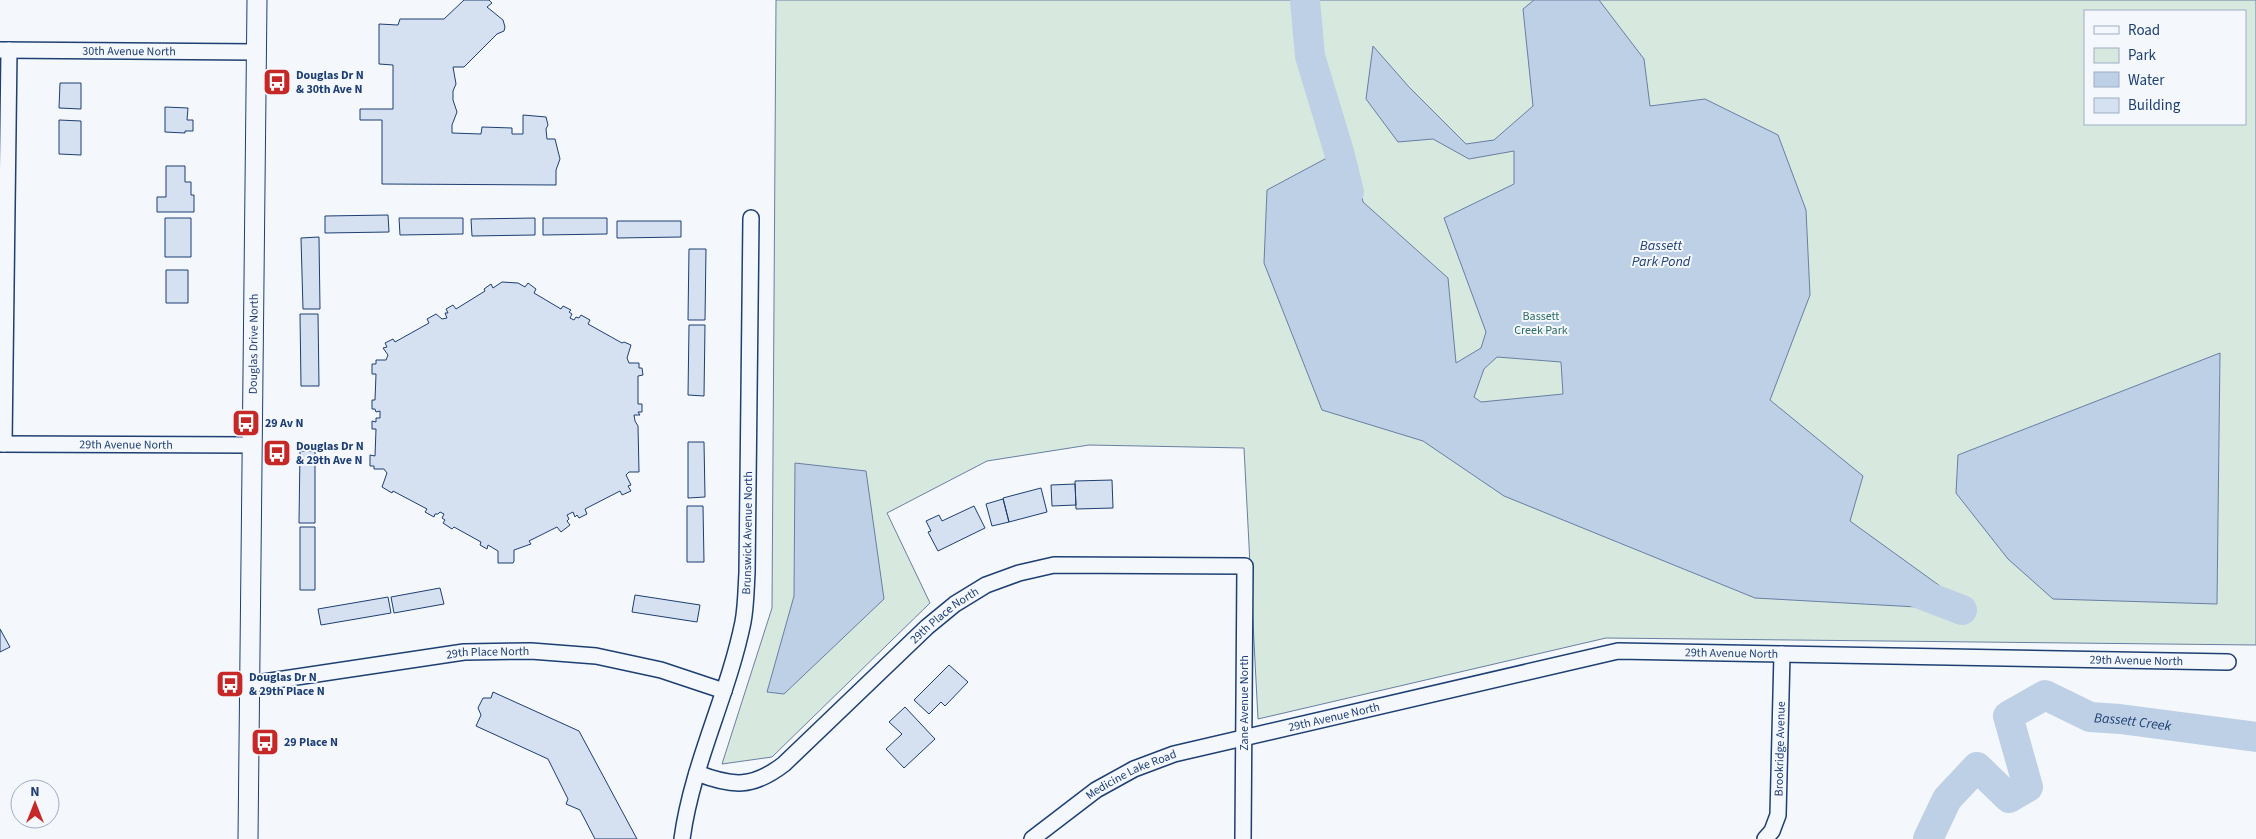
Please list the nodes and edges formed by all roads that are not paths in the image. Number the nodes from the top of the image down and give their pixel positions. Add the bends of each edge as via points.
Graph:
1 (257, 0) edge
2 (4, 50) edge
3 (256, 52) junction
4 (751, 218) dead end
5 (2, 444) edge
6 (252, 445) junction
7 (1246, 566) joint
8 (1782, 654) junction
9 (2228, 662) dead end
10 (250, 684) junction
11 (724, 691) junction
12 (1244, 738) junction
13 (697, 773) junction
14 (248, 839) edge
15 (682, 839) edge
16 (1032, 839) edge
17 (1243, 839) edge
18 (1765, 839) edge

1 - 3 street, Douglas Drive North
2 - 3 street, 30th Avenue North
2 - 5 street
3 - 6 street, Douglas Drive North
4 - 11 street, Brunswick Avenue North via 747,573 743,621
5 - 6 street, 29th Avenue North
6 - 10 street, Douglas Drive North
7 - 12 street, Zane Avenue North
7 - 13 street, 29th Place North via 1054,565 986,585 927,627 771,774 755,782 737,784 719,782
8 - 9 street, 29th Avenue North
8 - 12 street, 29th Avenue North via 1618,651
8 - 18 street, Brookridge Avenue via 1778,815
10 - 11 street, 29th Place North via 464,652 531,651 605,658 661,670
10 - 14 street, Douglas Drive North
11 - 13 street, Brunswick Avenue North
12 - 16 street, Medicine Lake Road via 1174,754 1134,769 1096,790
12 - 17 street, Zane Avenue North
13 - 15 street, Brunswick Avenue North

